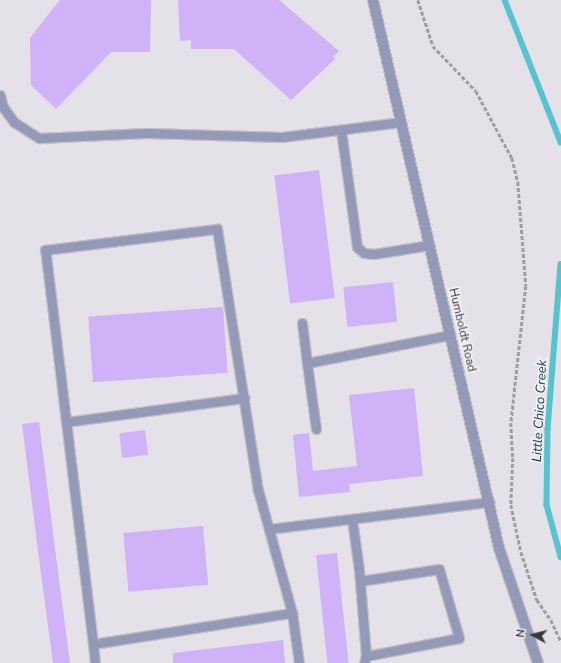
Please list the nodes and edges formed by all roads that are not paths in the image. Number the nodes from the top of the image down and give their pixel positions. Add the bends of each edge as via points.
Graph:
1 (373, 0) edge
2 (0, 95) edge
3 (401, 122) junction
4 (341, 130) junction
5 (429, 245) junction
6 (302, 323) dead end
7 (450, 335) junction
8 (308, 363) junction
9 (244, 398) junction
10 (66, 422) junction
11 (316, 428) dead end
12 (488, 502) junction
13 (352, 519) junction
14 (269, 529) junction
15 (360, 581) junction
16 (292, 613) junction
17 (93, 644) junction
18 (365, 660) edge
19 (95, 663) edge
20 (299, 663) edge
21 (538, 663) edge

1 - 3 street, Humboldt Road
2 - 4 lane via 3,107 14,122 39,138 146,133 282,137
3 - 4 lane
3 - 5 street, Humboldt Road
4 - 5 lane via 357,247 364,253 374,254
5 - 7 street, Humboldt Road
6 - 8 lane
7 - 8 lane
7 - 12 street, Humboldt Road
8 - 11 lane
9 - 10 lane
9 - 10 lane via 217,229 45,250
9 - 14 lane via 258,490
10 - 17 lane
12 - 13 lane
12 - 21 street, Humboldt Road via 499,548
13 - 14 lane
13 - 15 lane
14 - 16 lane
15 - 18 lane
15 - 18 lane via 439,568 459,638
16 - 17 lane
16 - 20 lane
17 - 19 lane

